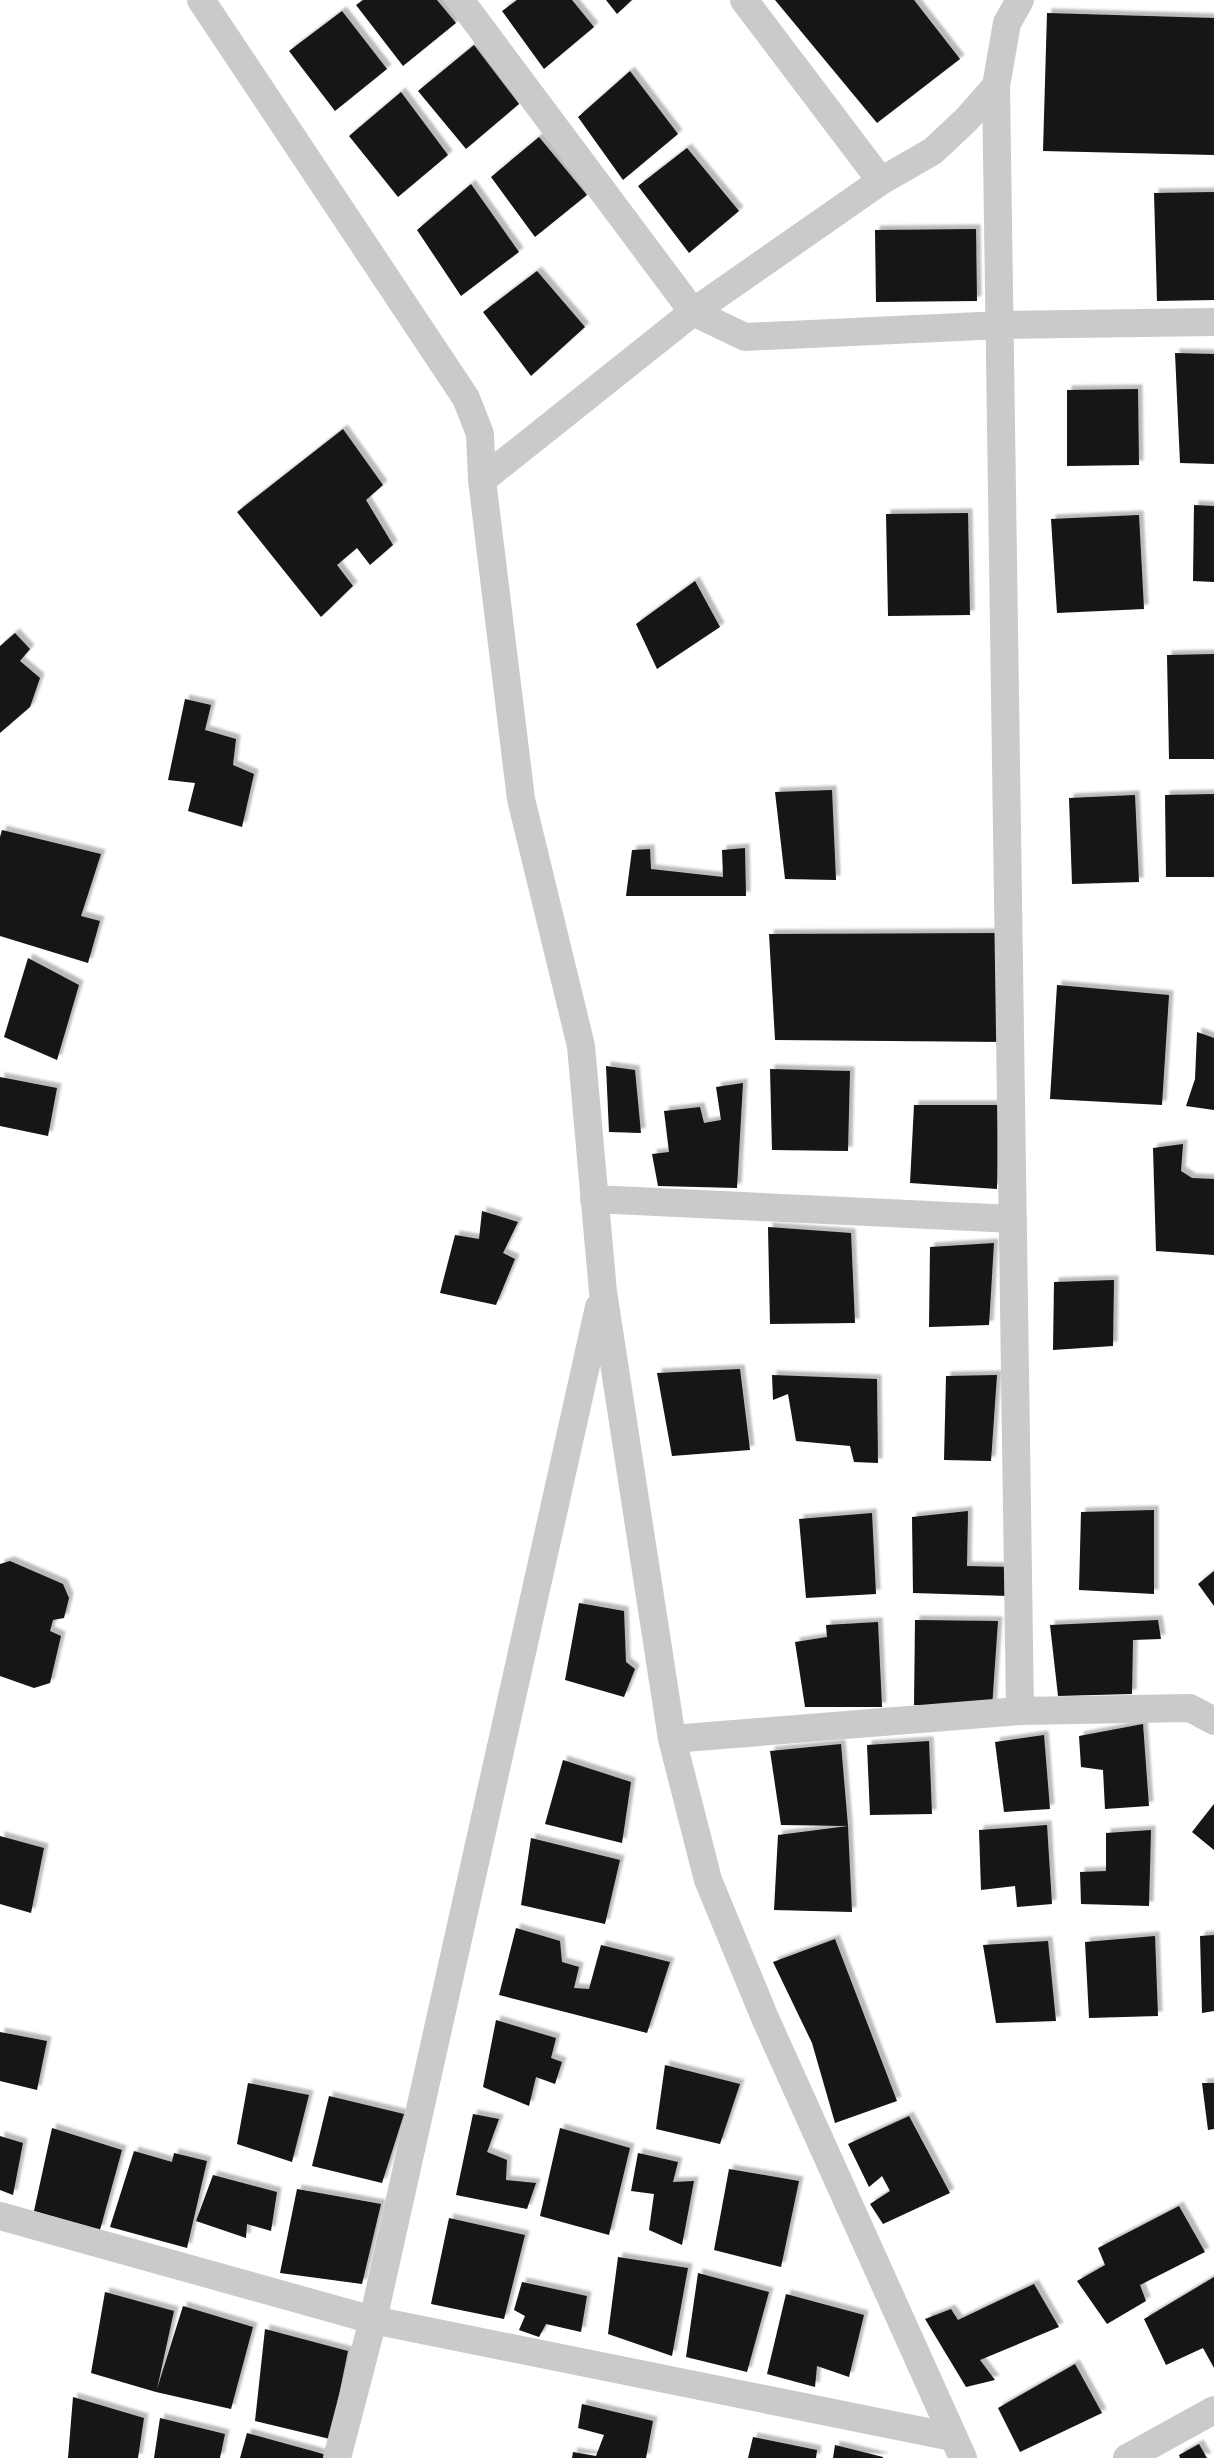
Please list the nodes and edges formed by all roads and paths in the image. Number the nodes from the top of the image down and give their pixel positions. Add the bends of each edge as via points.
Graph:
1 (201, 0) edge
2 (460, 0) edge
3 (744, 0) edge
4 (1020, 0) edge
5 (996, 86) junction
6 (881, 181) junction
7 (693, 312) junction
8 (1214, 322) edge
9 (1001, 325) junction
10 (482, 480) junction
11 (594, 1199) junction
12 (1013, 1219) junction
13 (602, 1292) junction
14 (1020, 1711) junction
15 (1214, 1721) edge
16 (672, 1738) junction
17 (0, 2216) edge
18 (373, 2320) junction
19 (1214, 2410) edge
20 (957, 2448) edge
21 (337, 2458) edge
22 (1127, 2458) edge

1 - 10 street via 466,398 480,434
2 - 7 street
3 - 6 street
4 - 5 street via 1007,23
5 - 6 street via 933,151
5 - 9 street
6 - 7 street
7 - 9 street via 745,337
7 - 10 street
8 - 9 street
9 - 12 street
10 - 11 street via 521,799 581,1046
11 - 12 street
11 - 13 street
12 - 14 street
13 - 16 street
13 - 18 street
14 - 15 street via 1190,1708
14 - 16 street
16 - 20 street via 708,1880 765,2018
17 - 18 street
18 - 20 street
18 - 21 street
19 - 22 street

